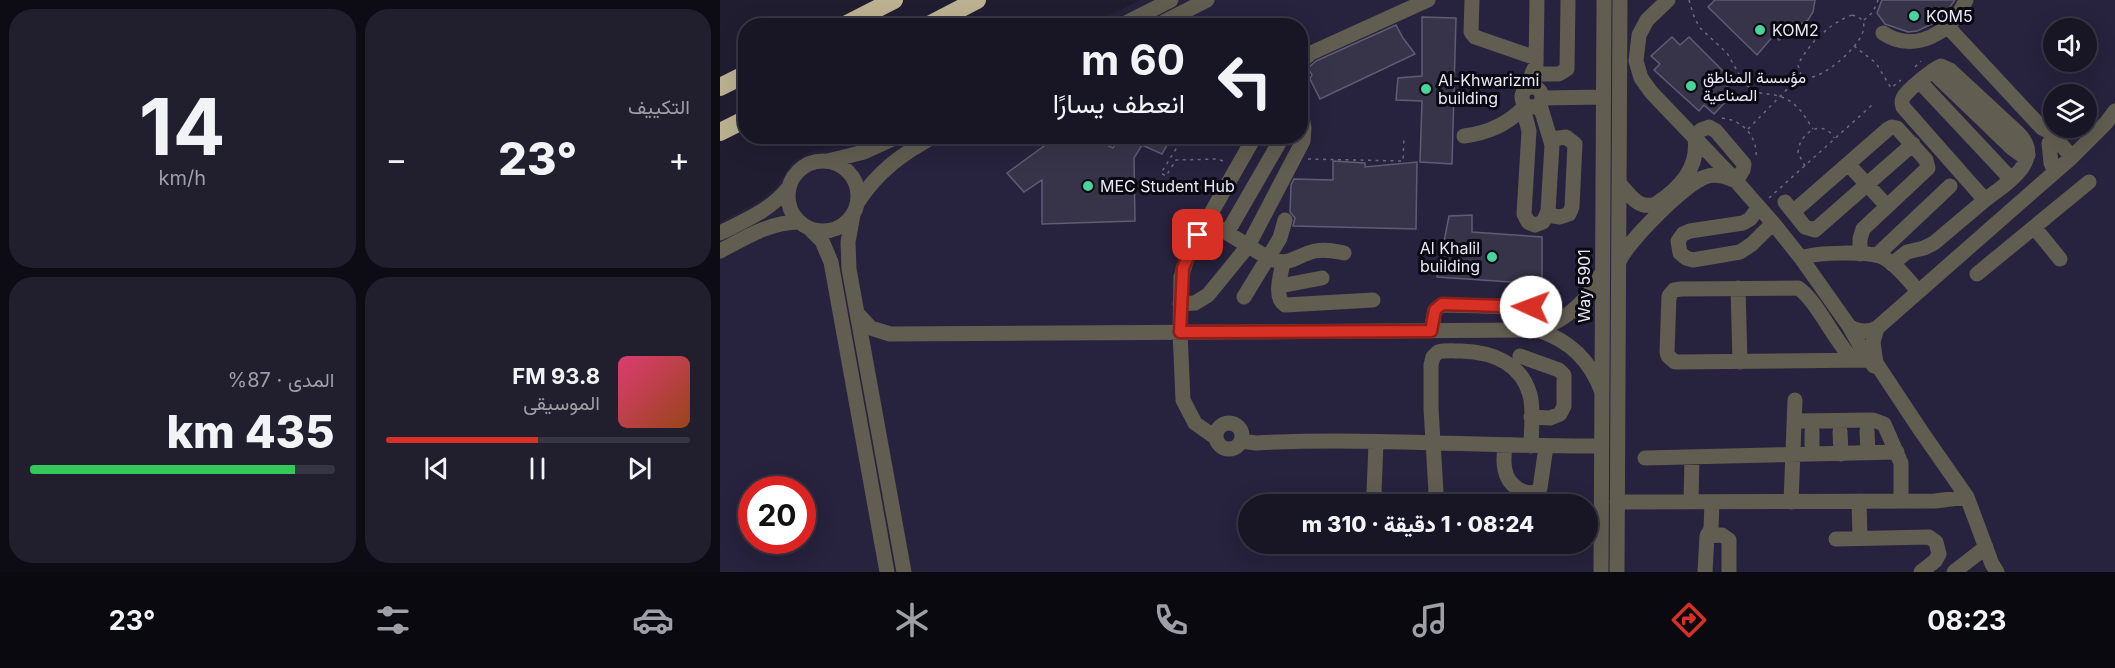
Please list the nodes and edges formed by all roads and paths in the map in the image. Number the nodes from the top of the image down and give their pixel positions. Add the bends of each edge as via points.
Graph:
1 (894, 0) edge
2 (977, 0) edge
3 (1171, 0) edge
4 (1207, 0) edge
5 (1404, 0) edge
6 (1428, 0) edge
7 (1472, 0) edge
8 (1537, 0) edge
9 (1568, 0) edge
10 (1604, 0) edge
11 (1620, 0) edge
12 (1668, 0) edge
13 (1689, 0) edge
14 (1878, 0) edge
15 (1966, 0) edge
16 (859, 18) edge
17 (942, 18) edge
18 (1136, 18) edge
19 (1172, 18) edge
20 (1863, 21) junction
21 (1808, 25) dead end
22 (1947, 26) junction
23 (1882, 33) dead end
24 (1820, 36) junction
25 (1854, 46) junction
26 (1308, 47) edge
27 (1308, 55) edge
28 (1927, 66) junction
29 (1801, 75) junction
30 (1913, 75) junction
31 (738, 78) edge
32 (720, 87) edge
33 (1535, 88) junction
34 (1780, 96) junction
35 (1604, 97) junction
36 (1872, 105) dead end
37 (2115, 111) edge
38 (738, 123) edge
39 (1813, 129) junction
40 (1747, 130) dead end
41 (720, 132) edge
42 (1464, 135) dead end
43 (1695, 138) junction
44 (1552, 139) junction
45 (1835, 139) junction
46 (2053, 142) junction
47 (882, 144) edge
48 (922, 144) edge
49 (1250, 144) edge
50 (1278, 144) edge
51 (1301, 144) edge
52 (1913, 144) junction
53 (827, 161) junction
54 (2068, 161) junction
55 (1848, 164) junction
56 (1805, 166) junction
57 (2011, 179) junction
58 (1736, 181) junction
59 (2089, 182) dead end
60 (1619, 183) junction
61 (1867, 184) junction
62 (1950, 186) dead end
63 (789, 187) junction
64 (1985, 200) junction
65 (1887, 206) junction
66 (1759, 207) junction
67 (856, 209) junction
68 (1548, 211) junction
69 (2002, 218) junction
70 (1206, 220) junction
71 (1285, 220) dead end
72 (1747, 222) junction
73 (1773, 223) junction
74 (805, 226) junction
75 (2034, 227) junction
76 (720, 233) edge
77 (1227, 233) junction
78 (1898, 235) junction
79 (2019, 239) junction
80 (1755, 241) junction
81 (1248, 246) junction
82 (1912, 250) junction
83 (720, 251) edge
84 (1344, 253) dead end
85 (1860, 254) junction
86 (1877, 255) junction
87 (1801, 258) junction
88 (2060, 259) dead end
89 (1276, 260) junction
90 (1619, 263) junction
91 (1892, 264) junction
92 (1602, 272) junction
93 (1977, 274) dead end
94 (1322, 278) dead end
95 (1819, 283) junction
96 (1280, 286) junction
97 (1738, 288) junction
98 (1918, 291) junction
99 (1808, 296) junction
100 (1244, 297) dead end
101 (1373, 300) dead end
102 (1180, 304) junction
103 (1531, 307) dead end
104 (857, 313) junction
105 (1849, 326) junction
106 (1877, 328) junction
107 (1538, 330) junction
108 (1431, 331) junction
109 (1180, 332) junction
110 (890, 334) junction
111 (1520, 356) dead end
112 (1740, 362) junction
113 (1867, 363) junction
114 (866, 364) junction
115 (1602, 392) junction
116 (1796, 400) dead end
117 (1531, 417) junction
118 (1795, 422) junction
119 (1812, 431) dead end
120 (1840, 431) dead end
121 (1868, 431) dead end
122 (1432, 442) junction
123 (1376, 443) junction
124 (1505, 445) junction
125 (1539, 446) junction
126 (1601, 446) junction
127 (1897, 452) junction
128 (1869, 453) junction
129 (1812, 454) junction
130 (1841, 454) junction
131 (1793, 455) junction
132 (1692, 457) junction
133 (1645, 458) dead end
134 (1955, 479) junction
135 (1375, 494) edge
136 (1435, 494) edge
137 (1967, 497) junction
138 (1864, 501) junction
139 (1896, 501) junction
140 (1935, 501) junction
141 (1617, 502) junction
142 (1702, 502) junction
143 (1791, 502) junction
144 (1707, 536) junction
145 (1865, 538) junction
146 (1836, 539) dead end
147 (1986, 547) junction
148 (887, 572) edge
149 (904, 572) edge
150 (1601, 572) edge
151 (1617, 572) edge
152 (1705, 572) edge
153 (1729, 572) edge
154 (1921, 572) edge
155 (1954, 572) edge
156 (1997, 572) edge

1 - 16 highway
2 - 17 highway
3 - 18 street
4 - 19 street
5 - 26 street
6 - 27 street
7 - 33 street via 1475,37
8 - 33 street
9 - 33 street via 1567,69
10 - 35 street, Way 5901
11 - 60 street, Way 5901
12 - 43 street via 1642,27 1636,61 1646,85
13 - 34 path via 1699,27 1727,53 1744,83 1755,92
14 - 20 path
15 - 22 street
20 - 24 path via 1858,16 1845,17
20 - 25 path via 1863,34
21 - 24 path
22 - 23 street via 1914,42
22 - 46 street
24 - 29 path via 1801,59
25 - 29 path via 1818,76
25 - 30 path via 1876,63 1891,88
28 - 30 street
28 - 30 path
28 - 57 street via 1950,70 2022,137 2028,155 2024,167
29 - 34 path
30 - 57 street
30 - 64 street via 1903,107
31 - 32 highway
33 - 35 street
33 - 42 street via 1498,127
33 - 44 street
33 - 68 street via 1525,219 1531,225 1540,224
34 - 39 path via 1797,107
34 - 40 path
35 - 92 street, Way 5901
36 - 45 path
37 - 54 street
38 - 41 highway
39 - 45 path via 1828,131
39 - 56 path via 1798,148
43 - 58 street
43 - 60 street via 1692,169 1683,182 1656,204 1640,204
44 - 68 street
44 - 68 street via 1566,137 1575,144 1572,207 1569,214 1560,217
45 - 56 path
46 - 54 street via 2068,143
46 - 54 street via 2051,163
47 - 53 street
48 - 67 street via 892,162 873,180
49 - 70 street
50 - 77 street
51 - 81 street
52 - 55 street via 1892,127
52 - 61 street
52 - 65 street via 1928,162 1928,168
53 - 63 street via 807,165
53 - 67 street via 841,165 851,175 858,188
54 - 69 street
55 - 61 street
55 - 61 street via 1789,207 1805,227 1815,230
56 - 66 path
57 - 64 street
58 - 66 street
58 - 90 street via 1714,175 1695,182 1636,235
59 - 75 street
60 - 90 street, Way 5901
61 - 65 street
62 - 78 street
63 - 74 street via 789,206
63 - 76 street via 764,211
64 - 82 street via 1934,243
65 - 85 street via 1863,229
66 - 72 street
66 - 73 street
67 - 74 street via 844,225 831,231
67 - 104 street via 849,233 848,260
69 - 79 street
69 - 98 street
70 - 77 street
70 - 102 street via 1183,268
71 - 89 street
72 - 80 street
72 - 80 street via 1686,232 1678,241 1680,253 1694,260 1735,254
73 - 80 street
73 - 87 street
74 - 83 street via 783,223 768,227
74 - 148 street via 822,241 831,262
75 - 79 street
75 - 88 street
77 - 81 street
78 - 82 street
78 - 86 street
79 - 93 street
81 - 89 street
81 - 102 street via 1209,295 1195,303
82 - 91 street
84 - 89 street via 1316,251 1293,261
85 - 86 street
85 - 87 street
86 - 91 street
87 - 95 street
89 - 96 street
89 - 100 street
90 - 141 street, Way 5901
91 - 98 street
92 - 107 street via 1581,304 1561,320
92 - 115 street, Way 5901
94 - 96 street
95 - 99 street
95 - 105 street
96 - 101 street via 1279,298 1285,305
97 - 99 street via 1793,287
97 - 112 street
97 - 112 street via 1681,288 1671,292 1667,352 1671,360 1679,363
98 - 106 street
99 - 113 street via 1839,343
102 - 109 street
103 - 108 street via 1442,304 1435,310
104 - 110 street via 871,328
104 - 114 street
105 - 106 street via 1865,332
105 - 113 street
106 - 113 street
107 - 108 street
107 - 115 street via 1574,348 1591,368
108 - 109 street
109 - 110 street
109 - 123 street via 1183,400 1195,423 1216,438 1218,429 1231,423 1239,428 1241,441
110 - 114 street via 874,346
111 - 117 street via 1559,370 1565,378 1560,414
112 - 113 street
113 - 134 street
114 - 149 street
115 - 126 street, Way 5901
116 - 118 street
117 - 122 street via 1529,391 1509,364 1482,352 1442,351 1431,361
117 - 125 street
118 - 127 street via 1877,421 1887,427
118 - 131 street
119 - 129 street
120 - 130 street
121 - 128 street
122 - 123 street
122 - 124 street
122 - 136 street
123 - 135 street
124 - 125 street
124 - 125 street via 1508,480 1520,490 1532,493 1540,488
125 - 126 street
126 - 150 street, Way 5901
127 - 128 street
127 - 139 street via 1901,463
128 - 130 street
129 - 130 street
129 - 131 street
131 - 132 street
131 - 143 street
132 - 133 street
132 - 142 street
134 - 137 street
134 - 140 street
137 - 140 street
137 - 147 street
138 - 139 street
138 - 143 street
138 - 145 street
139 - 140 street
141 - 142 street
141 - 151 street, Way 5901
142 - 143 street
142 - 144 street via 1711,529
144 - 152 street
144 - 153 street via 1728,537
145 - 146 street
145 - 154 street via 1933,539 1939,550 1938,558
147 - 155 street
147 - 156 street

